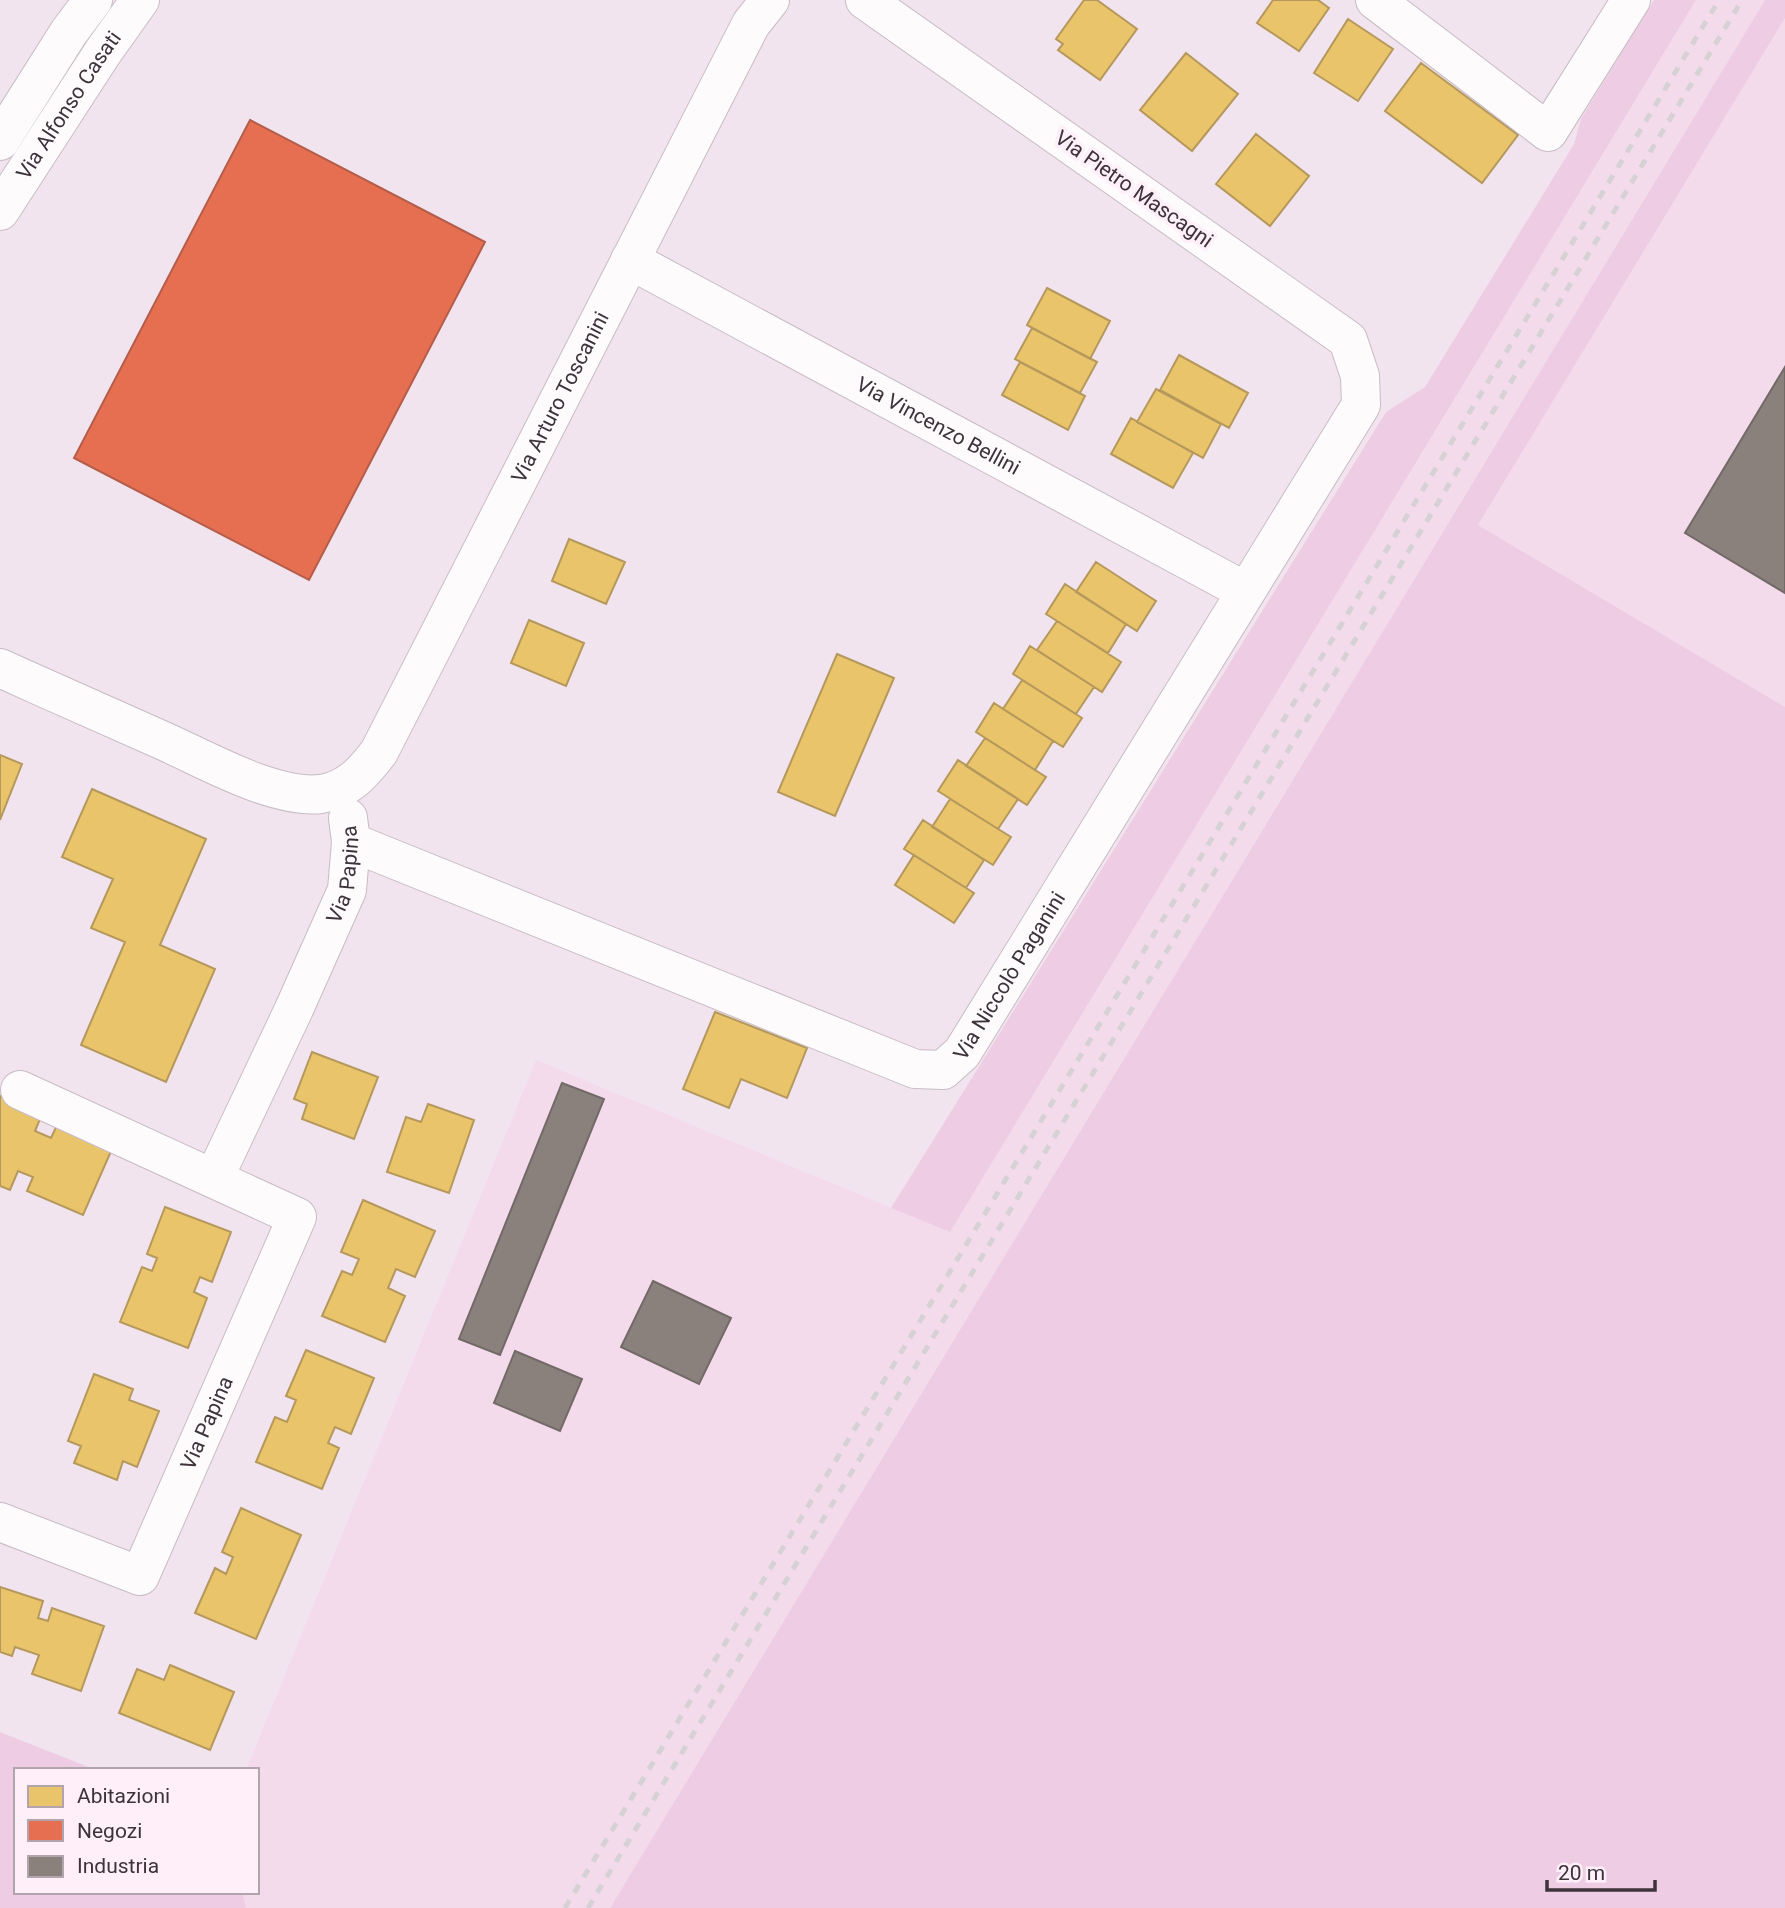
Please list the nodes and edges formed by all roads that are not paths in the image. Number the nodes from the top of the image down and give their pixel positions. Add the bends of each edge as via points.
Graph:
1 (93, 0) edge
2 (140, 0) edge
3 (771, 0) edge
4 (865, 0) edge
5 (1375, 0) edge
6 (1631, 0) edge
7 (0, 141) edge
8 (0, 211) edge
9 (630, 260) junction
10 (1361, 405) joint
11 (1245, 591) junction
12 (0, 668) edge
13 (344, 788) junction
14 (351, 842) junction
15 (20, 1090) dead end
16 (214, 1178) junction
17 (0, 1522) edge

1 - 7 street, Via Alfonso Casati
2 - 8 street, Via Alfonso Casati
3 - 9 street, Via Arturo Toscanini via 751,24
4 - 10 street, Via Pietro Mascagni via 1348,340 1360,376
5 - 6 street via 1548,132
9 - 11 street, Via Vincenzo Bellini
9 - 13 street, Via Arturo Toscanini via 379,752 363,774
10 - 11 street, Via Niccolò Paganini
11 - 14 street, Via Niccolò Paganini via 962,1053 943,1070 915,1069
12 - 13 street, Via Papina via 246,778 294,794
13 - 14 street, Via Papina
14 - 16 street, Via Papina via 347,890
15 - 16 street, Via Papina
16 - 17 street, Via Papina via 297,1217 140,1576

